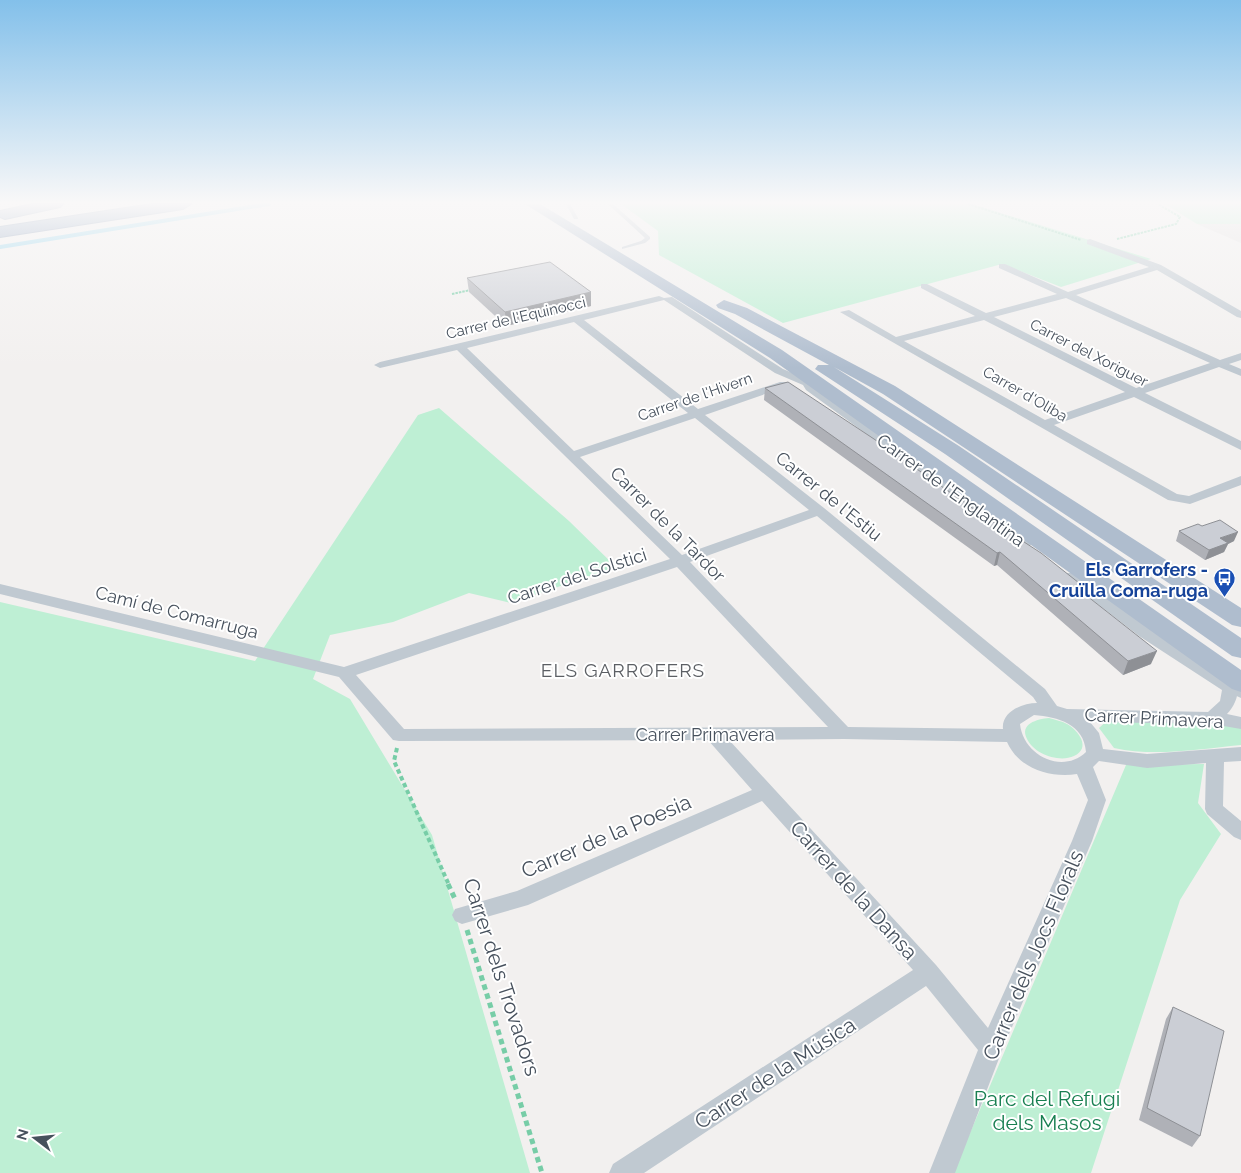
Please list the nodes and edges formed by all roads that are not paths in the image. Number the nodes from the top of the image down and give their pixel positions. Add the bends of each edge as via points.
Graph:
1 (611, 259) edge
2 (643, 259) edge
3 (1136, 259) edge
4 (1002, 266) dead end
5 (1158, 267) junction
6 (924, 286) dead end
7 (664, 295) junction
8 (1067, 295) junction
9 (724, 305) junction
10 (845, 312) dead end
11 (1241, 315) edge
12 (984, 316) junction
13 (577, 318) junction
14 (896, 340) junction
15 (460, 347) junction
16 (776, 354) junction
17 (1241, 356) edge
18 (1219, 364) junction
19 (380, 365) dead end
20 (1241, 373) edge
21 (797, 379) junction
22 (1136, 393) junction
23 (696, 413) junction
24 (1044, 424) junction
25 (1241, 446) edge
26 (571, 456) junction
27 (1241, 480) edge
28 (819, 512) junction
29 (680, 561) junction
30 (0, 589) edge
31 (1241, 619) edge
32 (1241, 650) edge
33 (345, 673) junction
34 (1234, 686) edge
35 (1059, 712) junction
36 (1212, 718) junction
37 (1241, 723) edge
38 (844, 733) junction
39 (714, 735) junction
40 (1010, 736) junction
41 (1241, 754) edge
42 (1216, 755) junction
43 (1089, 760) junction
44 (765, 792) junction
45 (1241, 832) edge
46 (462, 915) road end
47 (928, 972) junction
48 (991, 1048) junction
49 (622, 1173) edge
50 (942, 1173) edge

1 - 7 main road
2 - 9 main road
3 - 5 street
4 - 8 street
5 - 8 street
5 - 11 street
6 - 12 street, Carrer del Xoriguer
7 - 13 street, Carrer de l'Equinocci
7 - 16 main road via 704,309
7 - 21 street, Carrer de l'Englantina via 779,371
8 - 12 street
8 - 18 street
9 - 31 main road via 889,390
9 - 32 main road via 952,450
10 - 14 street, Carrer d'Oliba
12 - 14 street
12 - 22 street, Carrer del Xoriguer
13 - 15 street, Carrer de l'Equinocci
13 - 23 street, Carrer de l'Estiu
14 - 24 street, Carrer d'Oliba
15 - 19 street, Carrer de l'Equinocci via 405,355
15 - 26 street, Carrer de la Tardor
16 - 21 street
16 - 34 main road
17 - 18 street
18 - 20 street
18 - 22 street
21 - 23 street, Carrer de l'Hivern
21 - 34 street, Carrer de l'Englantina via 807,383 1144,632
22 - 24 street
22 - 25 street, Carrer del Xoriguer
23 - 26 street, Carrer de l'Hivern
23 - 28 street, Carrer de l'Estiu
24 - 27 street, Carrer d'Oliba via 1173,497 1190,500
26 - 29 street, Carrer de la Tardor
28 - 29 street, Carrer del Solstici
28 - 35 street, Carrer de l'Estiu
29 - 33 street, Carrer del Solstici
29 - 38 street, Carrer de la Tardor
30 - 33 street, Camí de Comarruga
33 - 39 street, Carrer Primavera via 399,735
34 - 36 street via 1227,707
35 - 36 street, Carrer Primavera
35 - 40 street via 1034,709 1016,716 1011,722
35 - 43 street via 1080,722 1091,733 1095,744
36 - 37 street, Carrer Primavera
38 - 39 street, Carrer Primavera
38 - 40 street, Carrer Primavera
39 - 44 street, Carrer de la Dansa
40 - 43 street via 1018,749 1044,765 1059,768
41 - 42 street, Carrer Primavera
42 - 43 street, Carrer Primavera via 1147,761
42 - 45 street via 1214,809
43 - 48 street, Carrer dels Jocs Florals via 1097,800
44 - 46 street, Carrer de la Poesia via 520,899
44 - 47 street, Carrer de la Dansa
47 - 48 street, Carrer de la Dansa
47 - 49 street, Carrer de la Música
48 - 50 street, Carrer dels Jocs Florals

